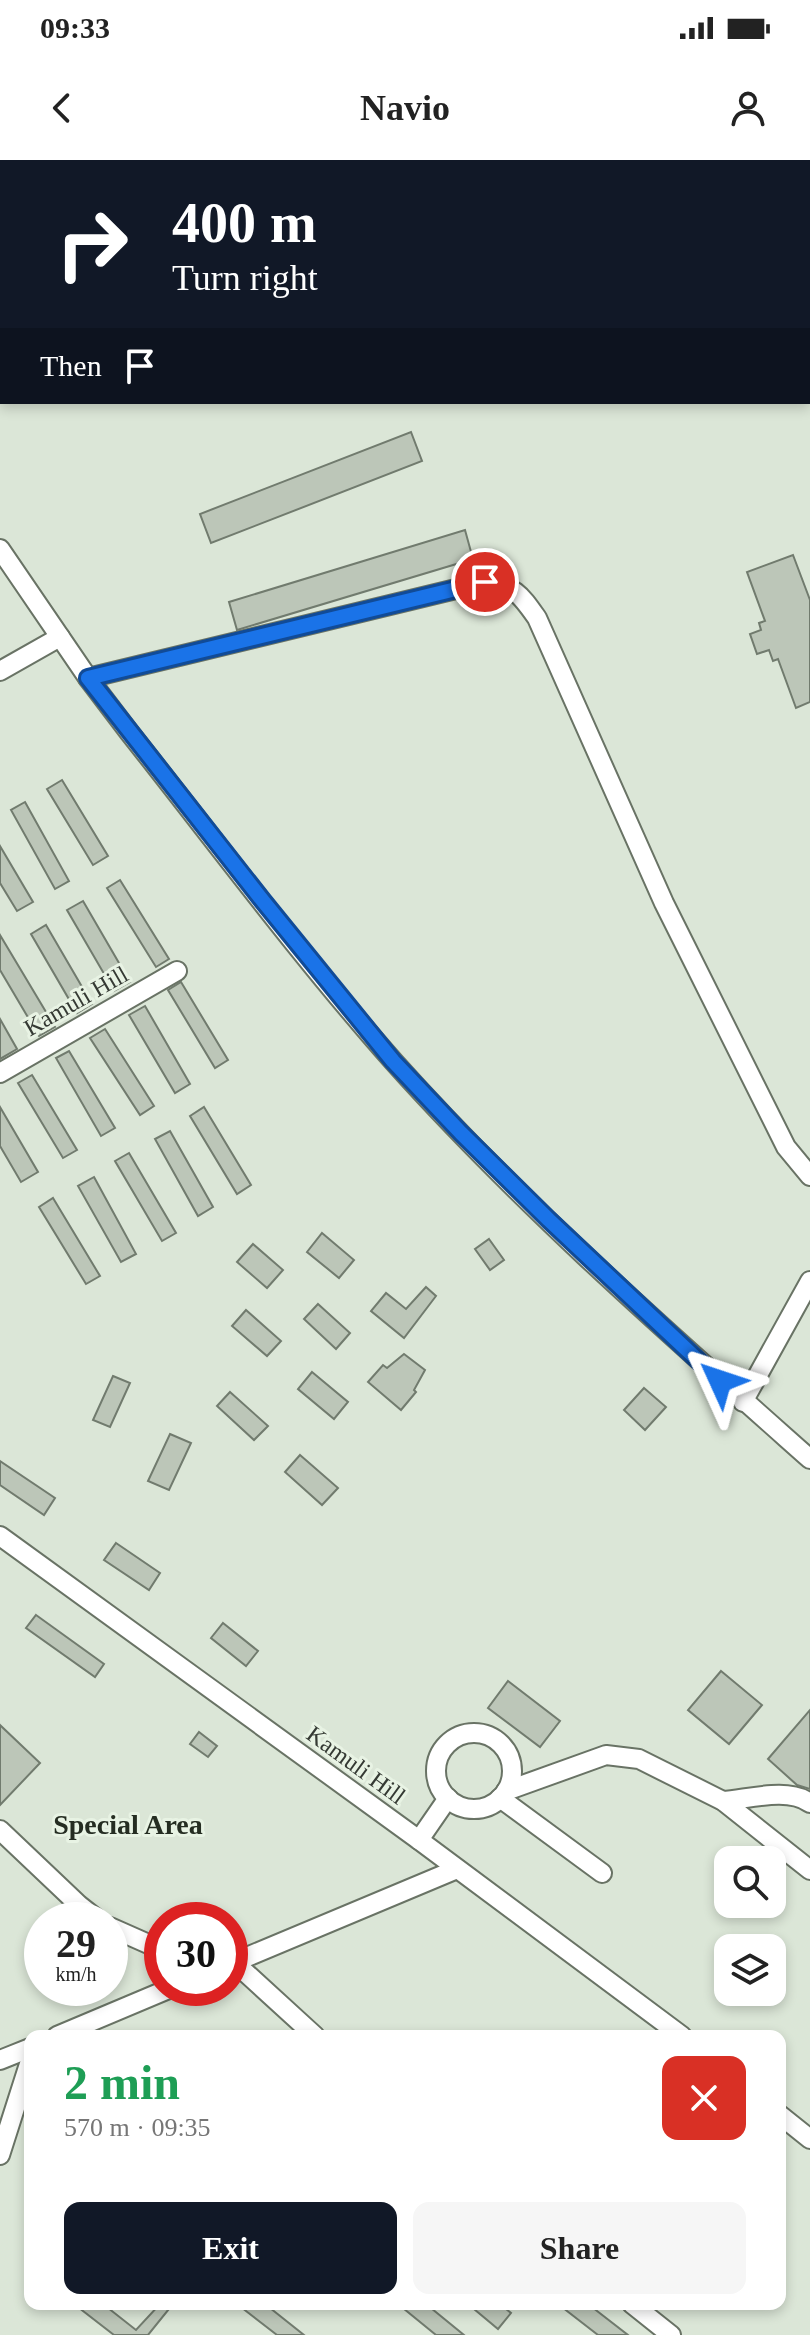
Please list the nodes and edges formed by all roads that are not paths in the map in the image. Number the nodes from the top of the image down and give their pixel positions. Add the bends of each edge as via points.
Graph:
1 (0, 549) edge
2 (60, 637) junction
3 (0, 671) edge
4 (88, 678) junction
5 (177, 971) dead end
6 (0, 1073) edge
7 (810, 1176) edge
8 (810, 1281) edge
9 (743, 1402) junction
10 (810, 1459) edge
11 (0, 1536) edge
12 (503, 1794) junction
13 (448, 1798) junction
14 (723, 1801) junction
15 (810, 1803) edge
16 (0, 1830) edge
17 (419, 1840) junction
18 (457, 1869) junction
19 (810, 1870) edge
20 (602, 1873) dead end
21 (76, 1902) edge
22 (248, 1956) edge
23 (248, 1977) edge
24 (144, 1999) edge
25 (71, 2030) edge
26 (308, 2030) edge
27 (674, 2030) edge
28 (24, 2050) edge
29 (0, 2060) edge
30 (24, 2080) edge
31 (786, 2120) edge
32 (810, 2139) edge
33 (0, 2155) edge
34 (640, 2310) edge
35 (671, 2335) edge

1 - 2 street
2 - 3 street
2 - 4 street
4 - 7 street via 485,582 506,585 537,618 671,917 786,1147
4 - 9 street via 393,1061 538,1210
5 - 6 street, Kamuli Hill
8 - 9 street
9 - 10 street
11 - 17 street, Kamuli Hill
12 - 13 street via 474,1809
12 - 13 street via 512,1773 508,1754 497,1740 472,1733 448,1743 438,1758 438,1784
12 - 14 street via 590,1759 614,1755 639,1759
12 - 20 street
13 - 17 street
14 - 15 street via 798,1796
14 - 19 street
16 - 21 street
17 - 18 street, Kamuli Hill
18 - 22 street
18 - 27 street, Kamuli Hill
23 - 26 street
24 - 25 street
28 - 29 street
30 - 33 street
31 - 32 street
34 - 35 street

